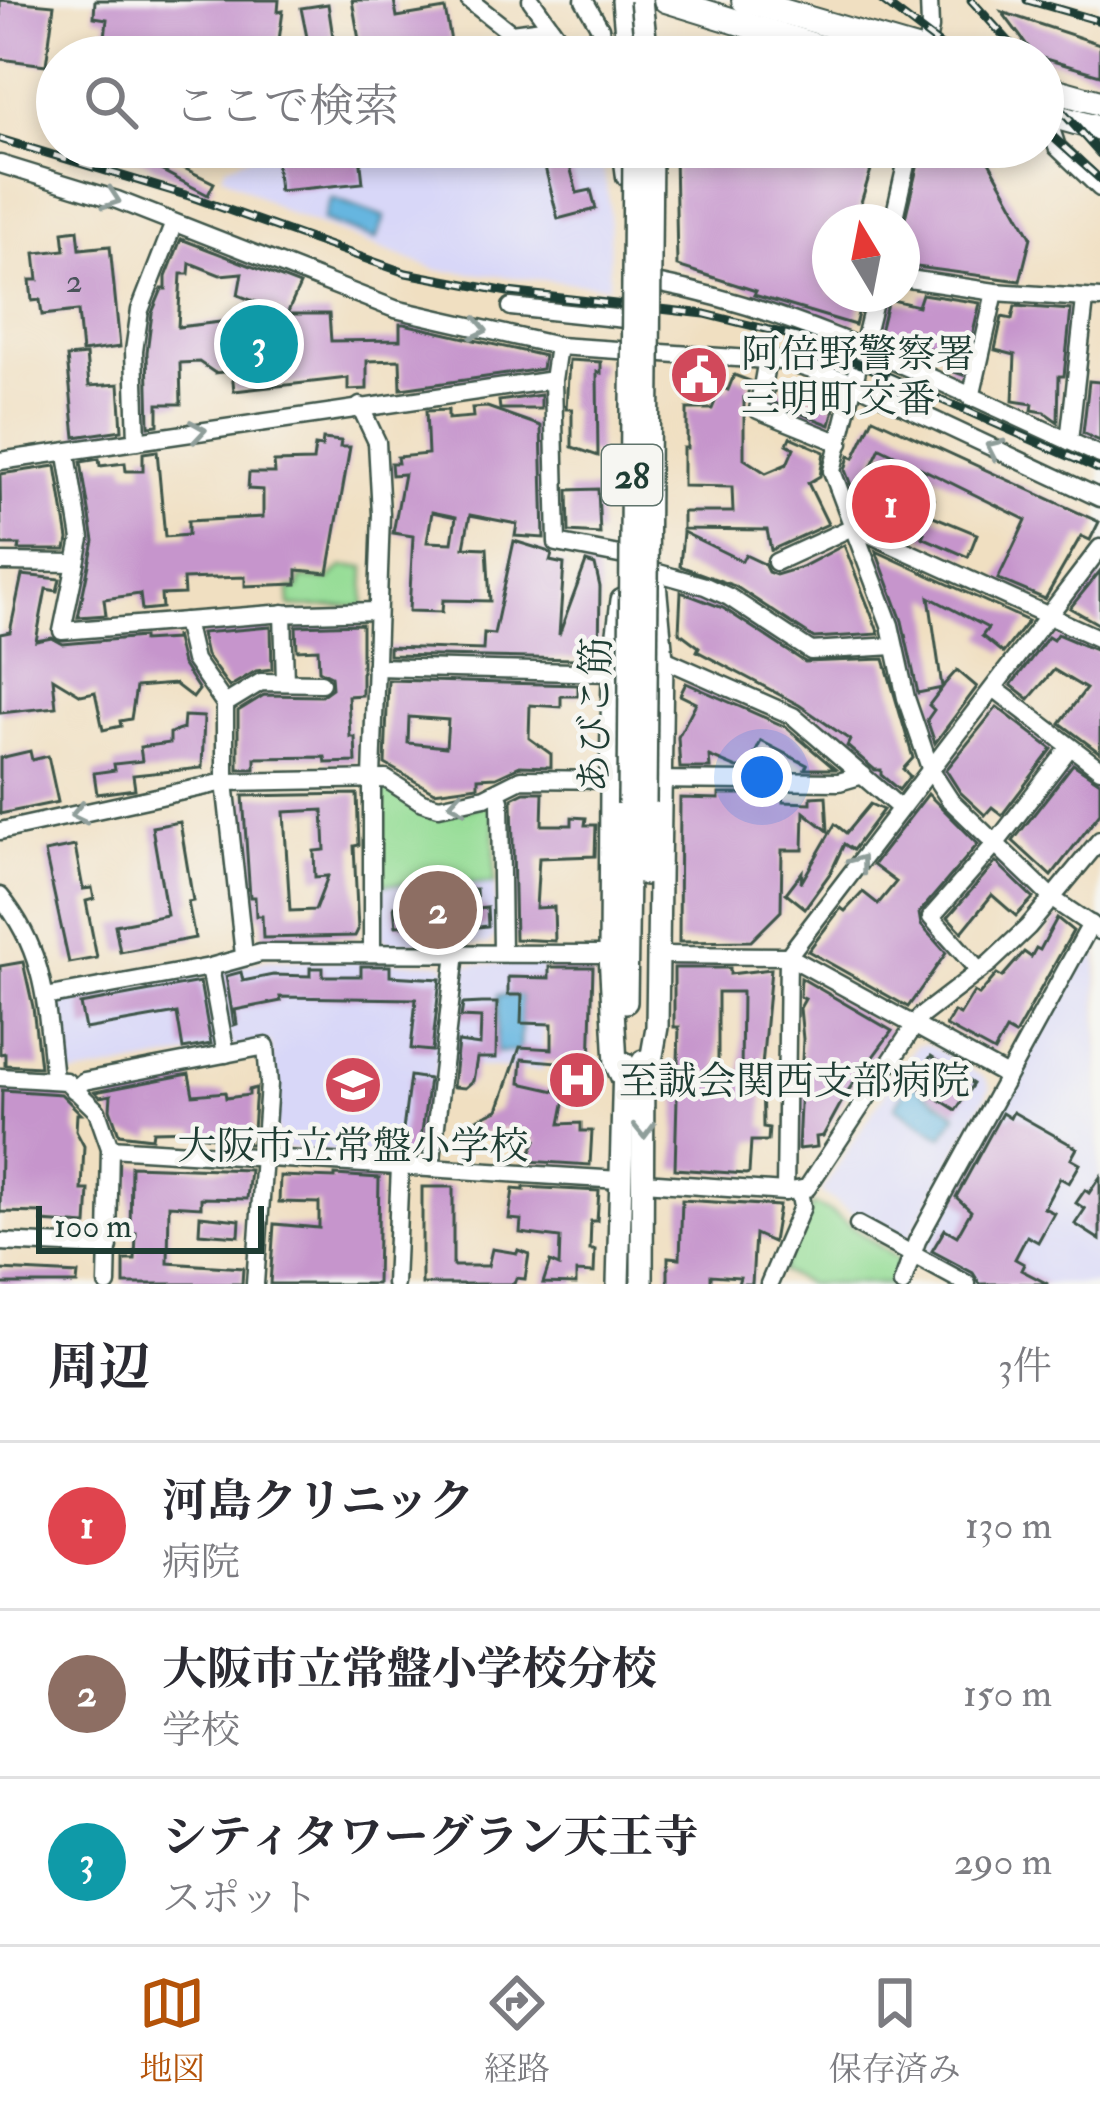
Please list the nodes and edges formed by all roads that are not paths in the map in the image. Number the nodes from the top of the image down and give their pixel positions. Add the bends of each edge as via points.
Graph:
1 (469, 0) edge
2 (531, 0) edge
3 (584, 0) edge
4 (623, 0) edge
5 (645, 0) edge
6 (666, 0) edge
7 (744, 0) edge
8 (928, 0) edge
9 (551, 28) junction
10 (557, 36) edge
11 (602, 36) edge
12 (627, 36) edge
13 (634, 36) edge
14 (647, 36) edge
15 (783, 36) edge
16 (868, 36) edge
17 (932, 36) edge
18 (1064, 93) edge
19 (1100, 103) edge
20 (1064, 119) edge
21 (1100, 129) edge
22 (1064, 154) edge
23 (0, 164) edge
24 (625, 168) edge
25 (627, 168) edge
26 (652, 168) edge
27 (653, 168) edge
28 (905, 168) edge
29 (1100, 188) edge
30 (896, 204) edge
31 (174, 223) junction
32 (920, 281) edge
33 (656, 283) junction
34 (995, 292) junction
35 (1092, 299) edge
36 (511, 307) dead end
37 (872, 312) edge
38 (625, 320) junction
39 (558, 346) junction
40 (864, 350) junction
41 (625, 352) junction
42 (656, 355) junction
43 (767, 359) junction
44 (554, 380) junction
45 (855, 383) junction
46 (971, 398) junction
47 (360, 406) junction
48 (137, 441) junction
49 (1069, 441) junction
50 (840, 443) junction
51 (67, 454) junction
52 (1100, 455) edge
53 (0, 461) edge
54 (1100, 498) edge
55 (850, 528) junction
56 (1100, 548) edge
57 (624, 556) junction
58 (0, 562) edge
59 (776, 562) dead end
60 (76, 563) junction
61 (655, 572) junction
62 (376, 611) junction
63 (284, 614) junction
64 (1048, 616) junction
65 (185, 621) junction
66 (1100, 639) edge
67 (894, 646) junction
68 (662, 658) junction
69 (375, 668) junction
70 (613, 673) junction
71 (284, 682) junction
72 (321, 683) dead end
73 (994, 689) junction
74 (225, 704) junction
75 (1070, 747) junction
76 (1100, 769) edge
77 (931, 771) junction
78 (863, 776) junction
79 (372, 778) junction
80 (611, 780) junction
81 (661, 781) junction
82 (225, 782) junction
83 (496, 791) junction
84 (637, 803) junction
85 (900, 808) junction
86 (0, 831) edge
87 (1100, 840) edge
88 (996, 843) junction
89 (0, 896) edge
90 (1054, 900) junction
91 (1096, 927) edge
92 (372, 953) junction
93 (456, 953) junction
94 (502, 953) junction
95 (610, 954) junction
96 (244, 955) junction
97 (658, 956) junction
98 (788, 956) junction
99 (210, 967) junction
100 (979, 971) junction
101 (45, 997) junction
102 (914, 1027) junction
103 (226, 1054) junction
104 (1005, 1075) junction
105 (632, 1076) junction
106 (0, 1077) edge
107 (53, 1078) junction
108 (74, 1090) junction
109 (110, 1148) junction
110 (262, 1156) junction
111 (400, 1166) junction
112 (431, 1168) junction
113 (620, 1180) junction
114 (644, 1182) junction
115 (792, 1192) junction
116 (858, 1225) dead end
117 (0, 1242) edge
118 (109, 1247) junction
119 (913, 1257) junction
120 (106, 1284) edge
121 (255, 1284) edge
122 (395, 1284) edge
123 (618, 1284) edge
124 (642, 1284) edge
125 (769, 1284) edge
126 (902, 1284) edge
127 (967, 1284) edge

1 - 9 street via 511,33
2 - 9 street
3 - 11 street
4 - 12 main road
5 - 13 street
5 - 14 main road, bridge
6 - 15 highway
7 - 16 highway
8 - 17 street
9 - 10 street
18 - 19 highway
20 - 21 highway
22 - 29 street
23 -> 31 street
24 - 38 street
25 - 84 main road, あびこ筋 / 28, bridge
26 - 84 main road, あびこ筋 / 28, bridge
27 - 33 street
28 - 30 street
31 -> 39 street via 395,310
31 - 48 street via 140,310
32 - 34 street
33 - 40 street
33 - 42 street
34 - 35 street
34 - 46 street
35 - 49 street
36 - 38 street
37 - 40 street
38 - 41 street
39 - 41 street
39 - 44 street
40 - 45 street
40 - 46 street
41 - 42 street
41 - 57 main road
42 - 43 street
42 - 61 main road
43 - 45 street
43 - 50 street via 758,410
44 - 47 street
44 - 57 street via 557,543
45 - 50 street
54 -> 45 street
46 - 49 street
48 -> 47 street
47 - 62 street via 377,442
48 - 51 street
49 - 52 street
50 - 55 street via 832,471
51 - 53 street
51 - 60 street via 81,539
55 - 59 street
55 - 64 street
55 - 67 street
56 - 64 street
57 - 61 street
57 - 70 main road
58 - 60 street
60 - 65 street via 62,631
61 - 67 street via 729,597 811,651
61 - 68 main road
62 - 63 street
62 - 69 street
63 - 65 street
63 - 71 street
64 - 66 street
64 - 73 street
65 - 74 street via 194,660
67 - 77 street
68 - 78 street via 793,716
68 - 81 main road
69 - 70 street
69 - 79 street
70 - 80 main road
71 - 72 street
71 - 74 street via 261,682
73 - 75 street
73 - 77 street
74 - 82 street
75 - 76 street
75 - 88 street
77 - 85 street
77 - 88 street
78 - 81 street
78 - 85 street
79 - 82 street
83 -> 79 street via 440,808
79 - 92 street
80 - 81 street
80 - 83 street via 520,779
80 - 95 main road
81 - 97 main road
82 -> 86 street
82 - 96 street
83 - 94 street
84 - 105 main road, あびこ筋 / 28
98 -> 85 street
87 - 90 street
88 - 90 street
88 - 100 street via 931,916
89 - 101 street via 32,943
90 - 91 street
90 - 100 street
91 - 104 street
92 - 93 street
92 - 96 street
93 - 94 street
93 - 112 street
94 - 95 street
95 - 105 main road via 616,1064
96 - 99 street
97 - 98 street
97 - 105 main road via 651,1061
98 - 102 street
98 - 115 street
99 - 101 street
99 - 103 street
100 - 102 street
101 - 107 street
102 - 104 street
102 - 115 street via 807,1188
103 - 108 street via 85,1081
103 - 110 street via 266,1046
104 - 119 street
105 - 113 main road, あびこ筋 / 28
105 -> 114 main road, あびこ筋 / 28
106 - 107 street
107 - 108 street
108 - 109 street via 97,1111
109 - 110 street
109 - 118 street
110 - 111 street
110 - 121 street
111 - 112 street
111 - 122 street
112 - 113 street
113 - 123 main road, あびこ筋 / 28
114 - 115 street
114 - 124 main road, あびこ筋 / 28
115 - 125 street via 802,1208
116 - 119 street
117 - 118 street
118 - 120 street
119 - 126 street
119 - 127 street

